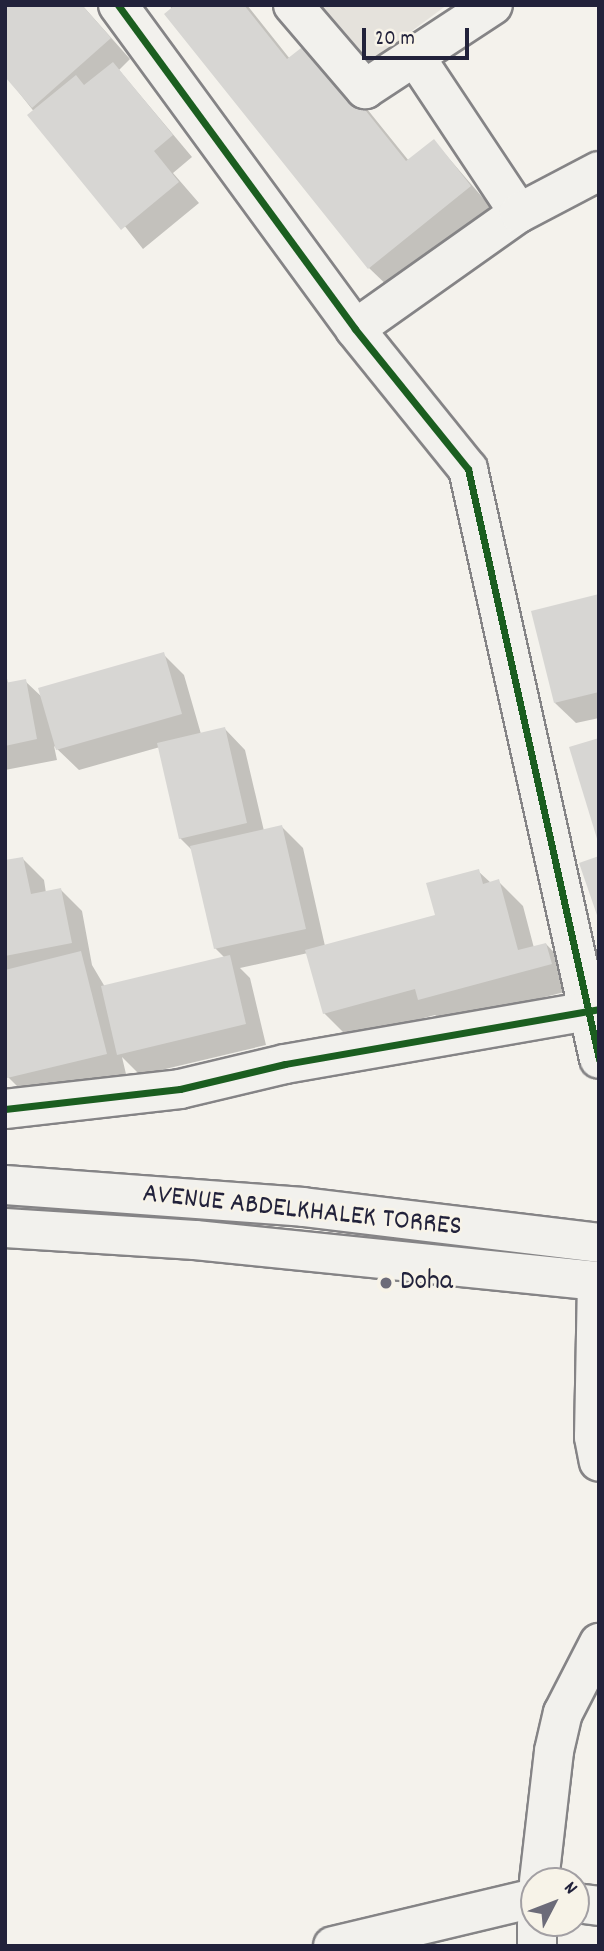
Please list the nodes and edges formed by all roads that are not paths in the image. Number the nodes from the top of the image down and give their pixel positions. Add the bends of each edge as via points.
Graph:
1 (118, 5) edge
2 (293, 5) edge
3 (493, 5) edge
4 (416, 58) junction
5 (599, 171) edge
6 (519, 213) junction
7 (355, 329) junction
8 (595, 1010) edge
9 (599, 1059) edge
10 (5, 1109) edge
11 (5, 1185) edge
12 (5, 1228) edge
13 (599, 1243) edge
14 (598, 1281) edge
15 (599, 1462) edge
16 (599, 1643) edge
17 (541, 1867) edge
18 (520, 1901) edge
19 (333, 1946) edge

1 - 7 street
2 - 4 street via 365,89
3 - 4 street
4 - 6 street
5 - 6 street
6 - 7 street
7 - 8 street via 468,469
8 - 9 street
8 - 10 street via 285,1064 180,1090
11 - 13 street, AVENUE ABDELKHALEK TORRES via 303,1207
12 - 14 street, AVENUE ABDELKHALEK TORRES via 195,1240
14 - 15 street via 594,1437
16 - 17 street via 563,1713
18 - 19 street

